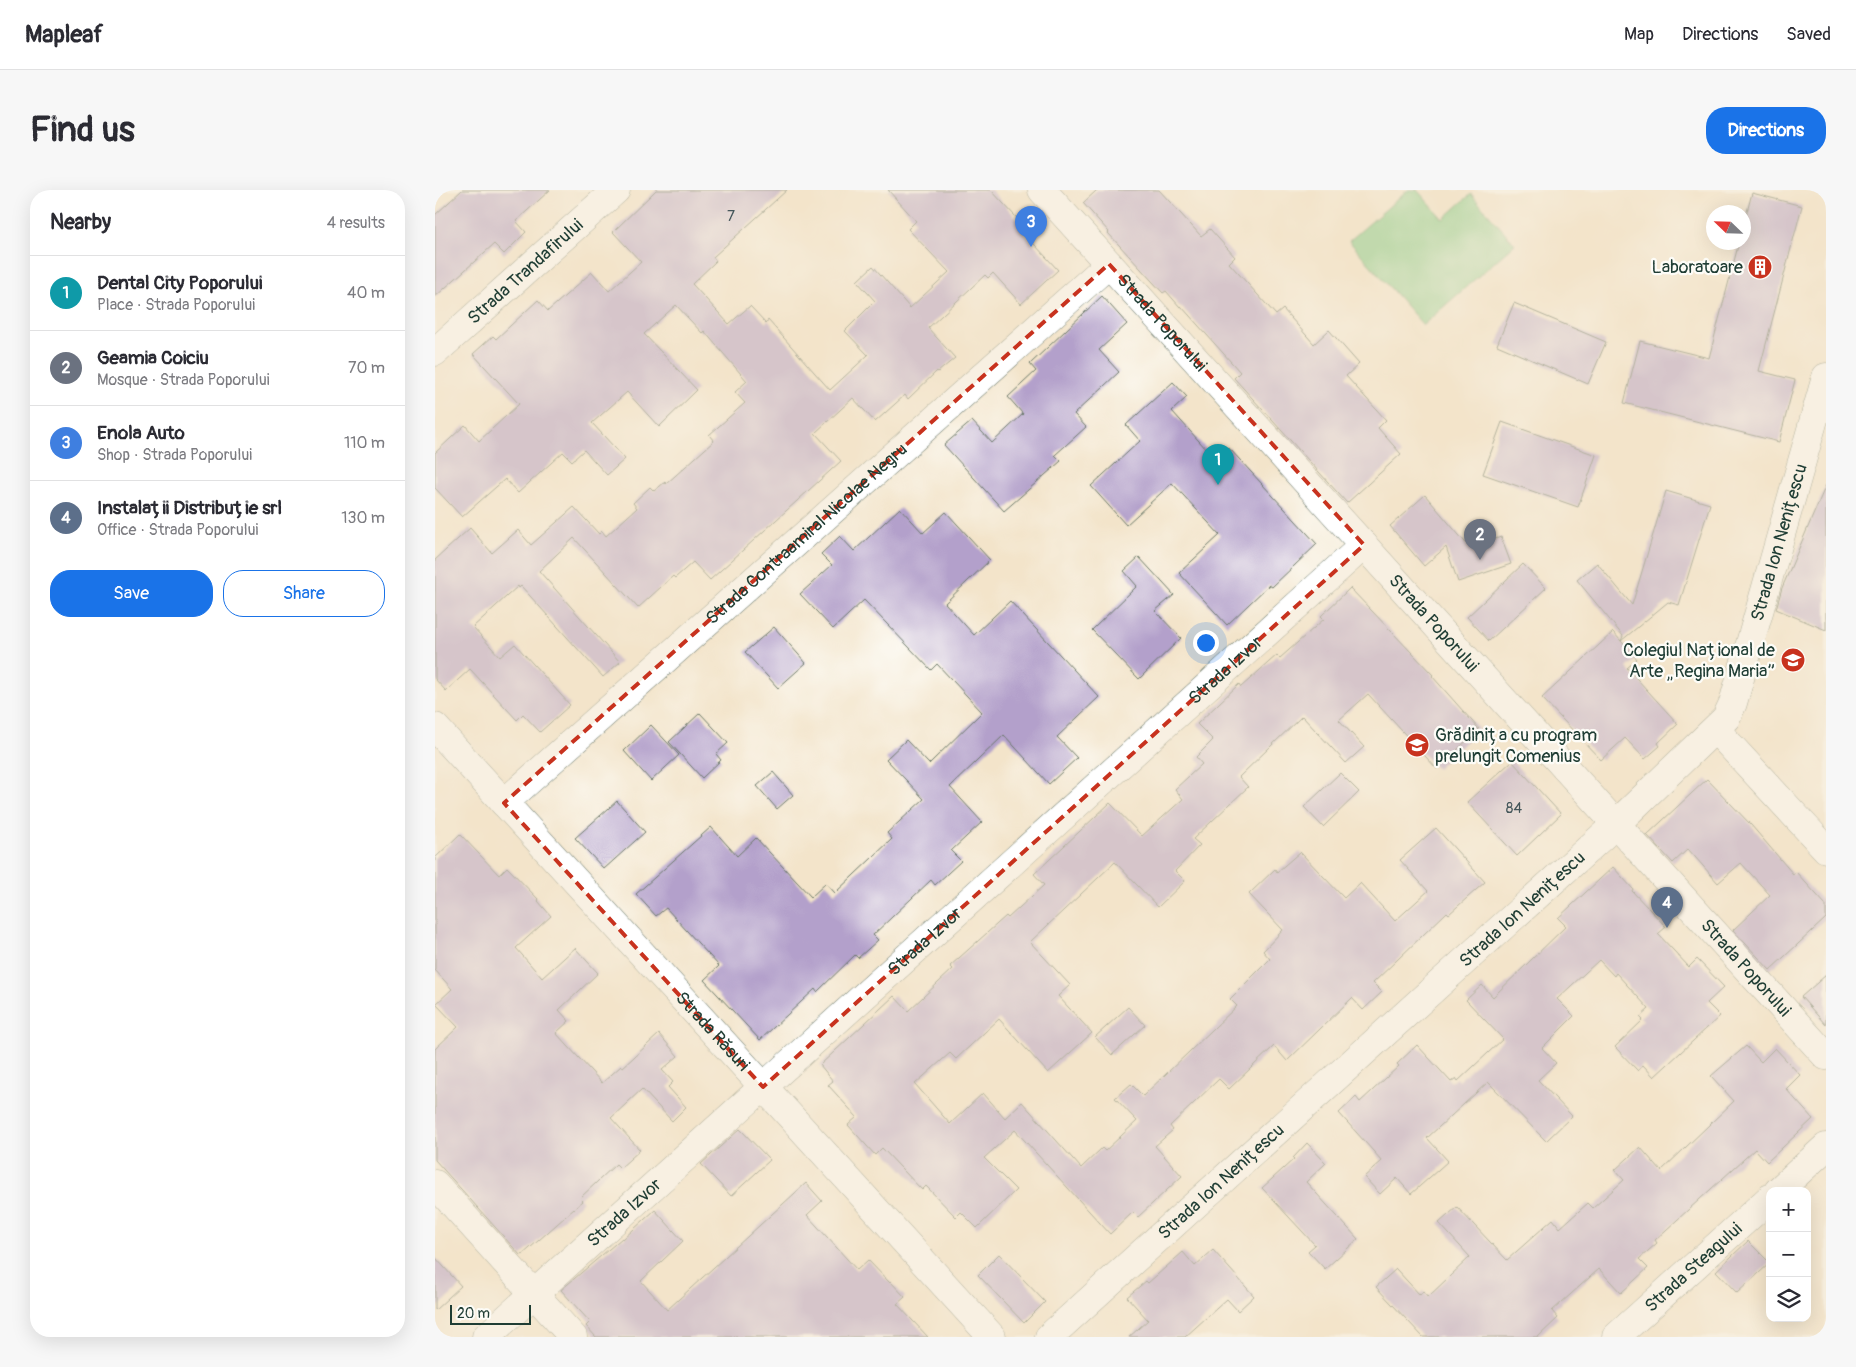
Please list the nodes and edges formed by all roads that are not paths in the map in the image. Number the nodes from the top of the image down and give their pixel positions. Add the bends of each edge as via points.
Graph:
1 (616, 190) edge
2 (1042, 190) edge
3 (1109, 264) junction
4 (435, 352) edge
5 (1826, 377) edge
6 (1364, 545) junction
7 (435, 727) edge
8 (1716, 730) junction
9 (504, 803) junction
10 (1616, 824) junction
11 (1826, 849) edge
12 (1826, 1056) edge
13 (763, 1088) junction
14 (1826, 1147) edge
15 (435, 1184) edge
16 (1781, 1187) edge
17 (1766, 1202) edge
18 (533, 1294) junction
19 (486, 1337) edge
20 (573, 1337) edge
21 (991, 1337) edge
22 (1049, 1337) edge
23 (1616, 1337) edge

1 - 4 street, Strada Trandafirului
2 - 3 street, Strada Poporului
3 - 6 street, Strada Poporului
3 - 9 street, Strada Contraamiral Nicolae Negru
5 - 8 street, Strada Ion Nenițescu via 1733,703
6 - 10 street, Strada Poporului
6 - 13 street, Strada Izvor
7 - 9 street, Strada Răsuri
8 - 10 street, Strada Ion Nenițescu
8 - 11 street
9 - 13 street, Strada Răsuri
10 - 12 street, Strada Poporului
10 - 22 street, Strada Ion Nenițescu
13 - 18 street, Strada Izvor
13 - 21 street, Strada Răsuri
14 - 16 street
15 - 18 street
17 - 23 street, Strada Steagului
18 - 19 street, Strada Izvor
18 - 20 street

